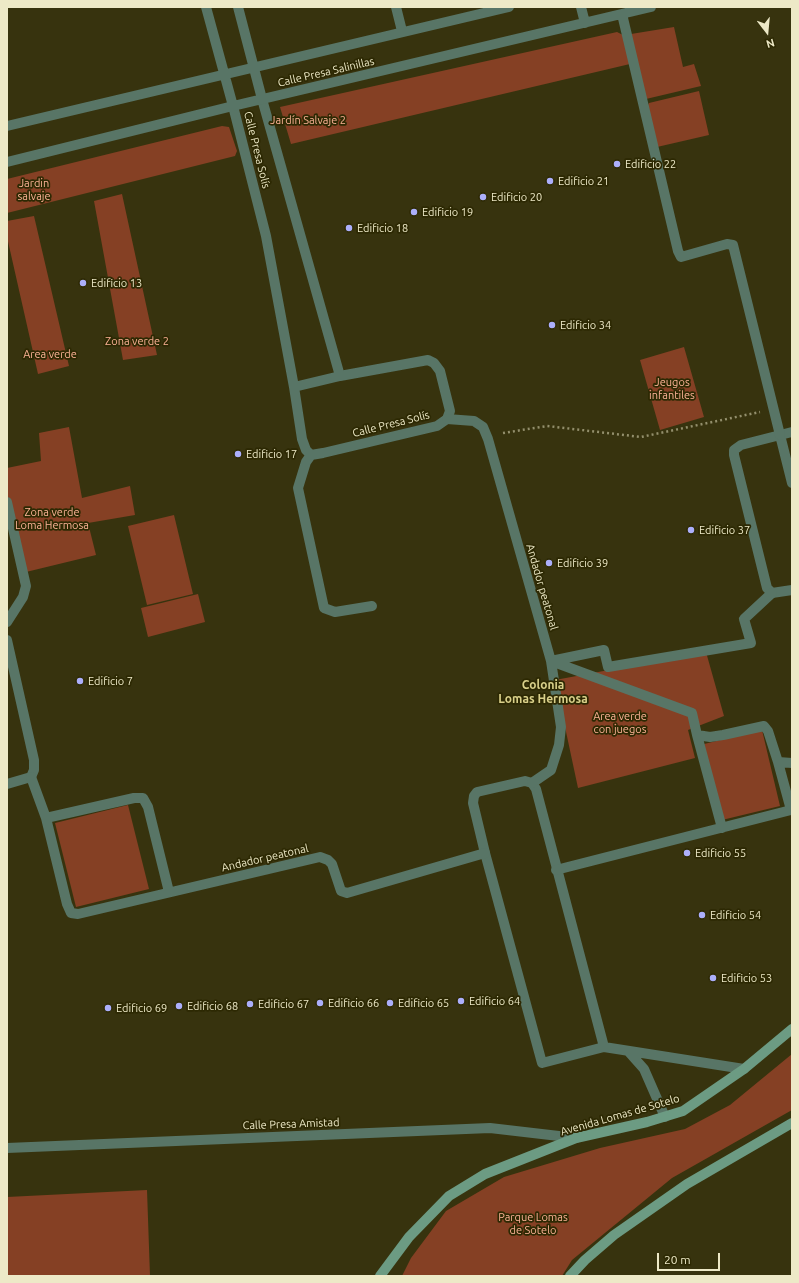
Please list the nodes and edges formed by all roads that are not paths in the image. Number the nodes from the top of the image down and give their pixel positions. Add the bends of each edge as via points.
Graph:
1 (206, 7) edge
2 (238, 7) edge
3 (396, 7) edge
4 (509, 7) edge
5 (581, 7) edge
6 (651, 7) edge
7 (622, 14) junction
8 (585, 23) junction
9 (402, 31) junction
10 (253, 68) junction
11 (224, 75) junction
12 (262, 99) junction
13 (233, 106) junction
14 (7, 126) edge
15 (7, 162) edge
16 (340, 376) junction
17 (294, 387) junction
18 (447, 419) junction
19 (792, 432) edge
20 (780, 435) junction
21 (311, 455) junction
22 (792, 483) edge
23 (7, 502) edge
24 (792, 590) edge
25 (772, 594) junction
26 (372, 606) dead end
27 (7, 622) edge
28 (7, 640) edge
29 (551, 661) junction
30 (697, 735) junction
31 (778, 762) junction
32 (792, 763) edge
33 (31, 777) junction
34 (532, 783) junction
35 (7, 784) edge
36 (792, 810) edge
37 (46, 818) junction
38 (722, 828) junction
39 (485, 853) junction
40 (556, 870) junction
41 (169, 892) junction
42 (792, 1029) edge
43 (604, 1047) junction
44 (628, 1051) junction
45 (744, 1069) junction
46 (665, 1116) junction
47 (792, 1123) edge
48 (576, 1138) junction
49 (7, 1148) edge
50 (380, 1276) edge
51 (570, 1276) edge

1 - 11 street, Calle Presa Solís
2 - 10 street, Calle Presa Solís
3 - 9 street
4 - 9 street, Calle Presa Salinillas
5 - 8 street
6 - 7 street, Calle Presa Salinillas
7 - 8 street, Calle Presa Salinillas
7 - 20 street via 678,251 681,257 726,244 733,245
8 - 12 street, Calle Presa Salinillas
9 - 10 street, Calle Presa Salinillas
10 - 11 street, Calle Presa Salinillas
10 - 12 street, Calle Presa Solís
11 - 13 street, Calle Presa Solís
11 - 14 street, Calle Presa Salinillas
12 - 13 street, Calle Presa Salinillas
12 - 16 street, Calle Presa Solís
13 - 15 street, Calle Presa Salinillas
13 - 17 street, Calle Presa Solís via 266,236
16 - 17 street
16 - 18 street via 428,360 440,371 450,404
17 - 21 street, Calle Presa Solís via 302,439
18 - 21 street, Calle Presa Solís via 437,426
18 - 29 street, Andador peatonal via 474,421 483,427
19 - 20 street
20 - 22 street
20 - 25 street via 741,445 734,450 767,588
21 - 26 street via 306,462 298,488 324,608 335,612
23 - 27 street via 26,586 23,597
24 - 25 street
25 - 29 street via 744,619 751,643 608,667 604,650
28 - 33 street via 34,760
29 - 30 street via 692,713
29 - 34 street, Andador peatonal via 561,727 551,770
30 - 31 street via 710,737 764,726
30 - 38 street
31 - 32 street
31 - 36 street
33 - 35 street
33 - 37 street, Andador peatonal
34 - 39 street via 525,781 477,792 474,796 473,803
34 - 40 street via 536,789
36 - 38 street
37 - 41 street via 143,798 148,807
37 - 41 street, Andador peatonal via 66,904 71,913 78,914
38 - 40 street
39 - 41 street, Andador peatonal via 347,893 341,891 332,864 320,857
39 - 43 street via 542,1063
40 - 43 street
42 - 45 main road, Avenida Lomas de Sotelo
43 - 44 street
44 - 45 street
44 - 46 street via 644,1069
45 - 46 main road, Avenida Lomas de Sotelo via 683,1111
46 - 48 main road, Avenida Lomas de Sotelo
47 - 51 main road via 687,1184 614,1235
48 - 49 street, Calle Presa Amistad via 490,1128
48 - 50 main road, Avenida Lomas de Sotelo via 485,1174 449,1196 408,1237

